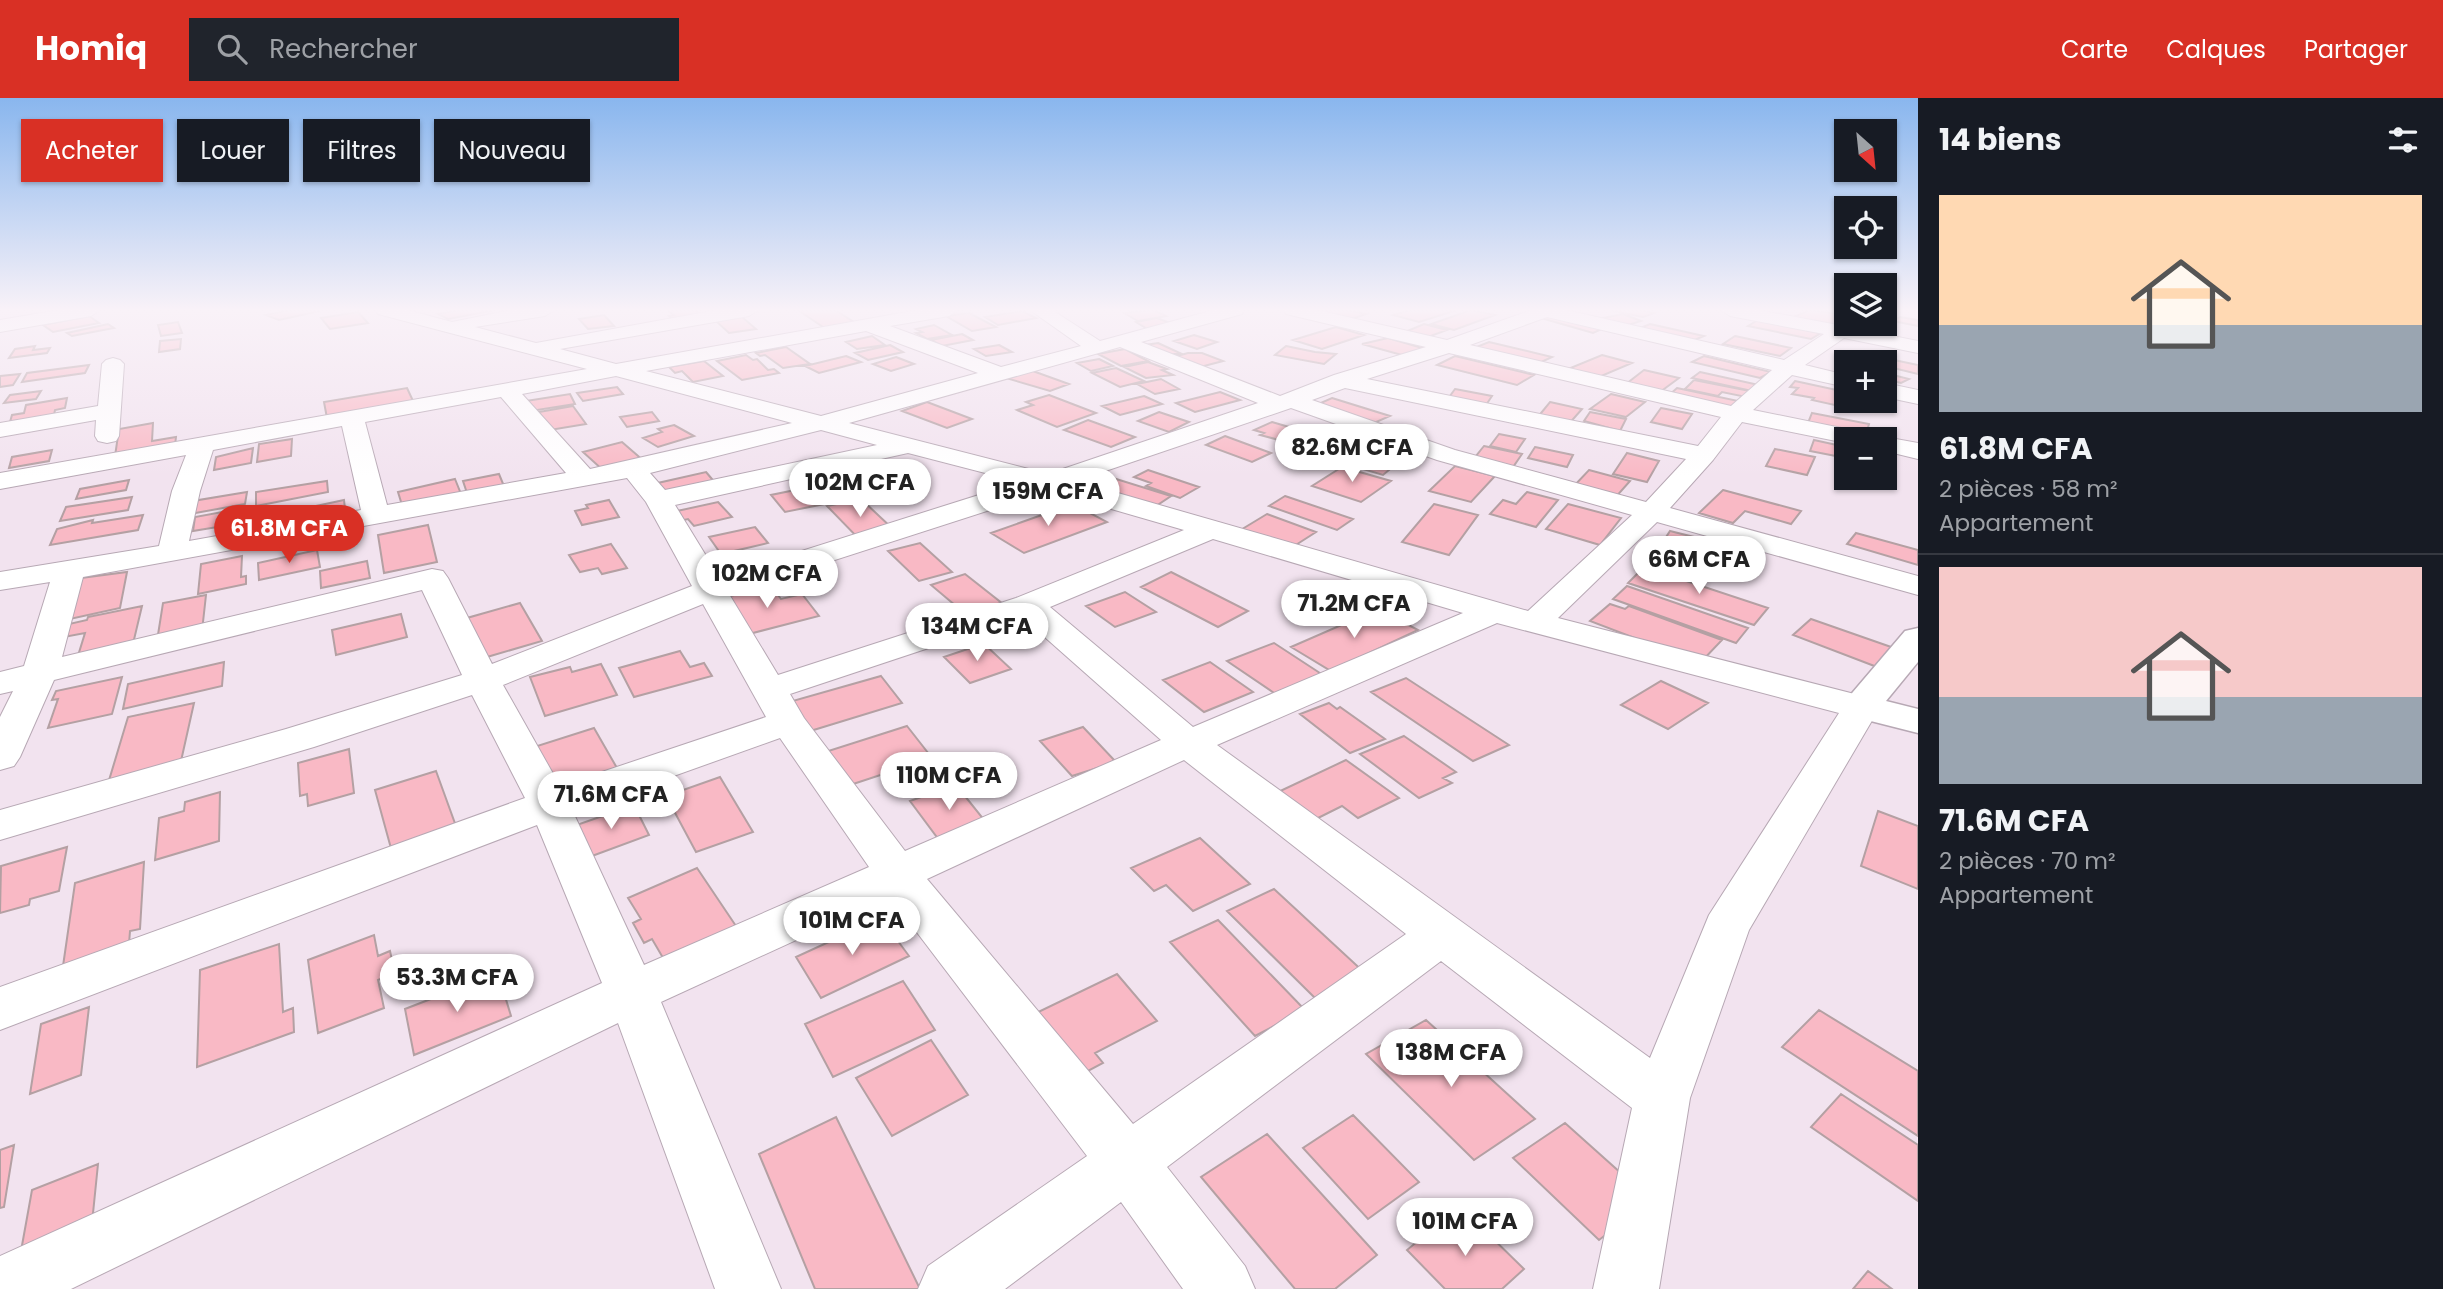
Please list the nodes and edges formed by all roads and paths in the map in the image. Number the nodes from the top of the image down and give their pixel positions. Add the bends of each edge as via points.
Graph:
1 (113, 366) edge
2 (603, 366) edge
3 (637, 366) edge
4 (977, 366) edge
5 (1029, 366) edge
6 (1188, 366) edge
7 (1388, 366) edge
8 (1532, 366) edge
9 (1781, 366) edge
10 (1788, 367) junction
11 (618, 369) junction
12 (999, 374) junction
13 (1834, 378) edge
14 (1342, 380) junction
15 (506, 389) junction
16 (1897, 393) edge
17 (1918, 397) edge
18 (1285, 402) junction
19 (108, 411) junction
20 (1736, 414) junction
21 (352, 418) junction
22 (825, 422) junction
23 (0, 430) edge
24 (1834, 434) edge
25 (203, 444) junction
26 (908, 446) junction
27 (1897, 447) edge
28 (1918, 451) edge
29 (1704, 455) junction
30 (106, 462) junction
31 (584, 478) junction
32 (1049, 482) junction
33 (1, 485) edge
34 (645, 485) junction
35 (1651, 513) junction
36 (376, 516) junction
37 (1210, 530) junction
38 (172, 554) junction
39 (69, 570) junction
40 (0, 581) edge
41 (1918, 586) edge
42 (710, 590) junction
43 (1027, 605) junction
44 (1514, 617) junction
45 (1918, 639) edge
46 (19, 679) edge
47 (482, 680) junction
48 (778, 706) junction
49 (1861, 707) junction
50 (1918, 721) edge
51 (1188, 743) junction
52 (0, 757) edge
53 (549, 805) junction
54 (0, 825) edge
55 (898, 875) junction
56 (1441, 935) junction
57 (632, 993) junction
58 (0, 1009) edge
59 (1662, 1098) junction
60 (1126, 1160) junction
61 (0, 1289) edge
62 (748, 1289) edge
63 (951, 1289) edge
64 (1222, 1289) edge
65 (1626, 1289) edge

1 - 19 street
2 - 11 street
3 - 11 street
4 - 12 street
5 - 12 street
6 - 18 street
7 - 14 street
8 - 20 street
9 - 10 street
10 - 13 street
10 - 20 street
11 - 15 street
11 - 22 street
12 - 22 street
14 - 18 street
14 - 29 street
15 - 21 street
15 - 31 street
16 - 17 street
18 - 32 street
18 - 35 street
19 - 23 street
19 - 30 street
20 - 24 street
20 - 29 street
21 - 25 street
21 - 36 street
22 - 26 street
22 - 34 street
25 - 30 street
25 - 38 street
26 - 32 street
26 - 34 street
27 - 28 street
29 - 35 street
30 - 33 street
31 - 34 street
31 - 36 street
32 - 37 street
32 - 42 street
34 - 42 street
35 - 41 street
35 - 44 street
36 - 38 street
37 - 43 street
37 - 44 street
38 - 39 street
39 - 40 street
39 - 46 street
42 - 47 street
42 - 48 street
43 - 48 street
43 - 51 street
44 - 49 street
44 - 51 street
45 - 49 street
46 - 47 street via 432,578
46 - 52 street
47 - 53 street
47 - 54 street
48 - 53 street
48 - 55 street
49 - 50 street
49 - 59 street via 1726,928
51 - 55 street
51 - 56 street
53 - 57 street
53 - 58 street
55 - 57 street
55 - 60 street
56 - 59 street
56 - 60 street
57 - 61 street
57 - 62 street
59 - 65 street
60 - 63 street
60 - 64 street

